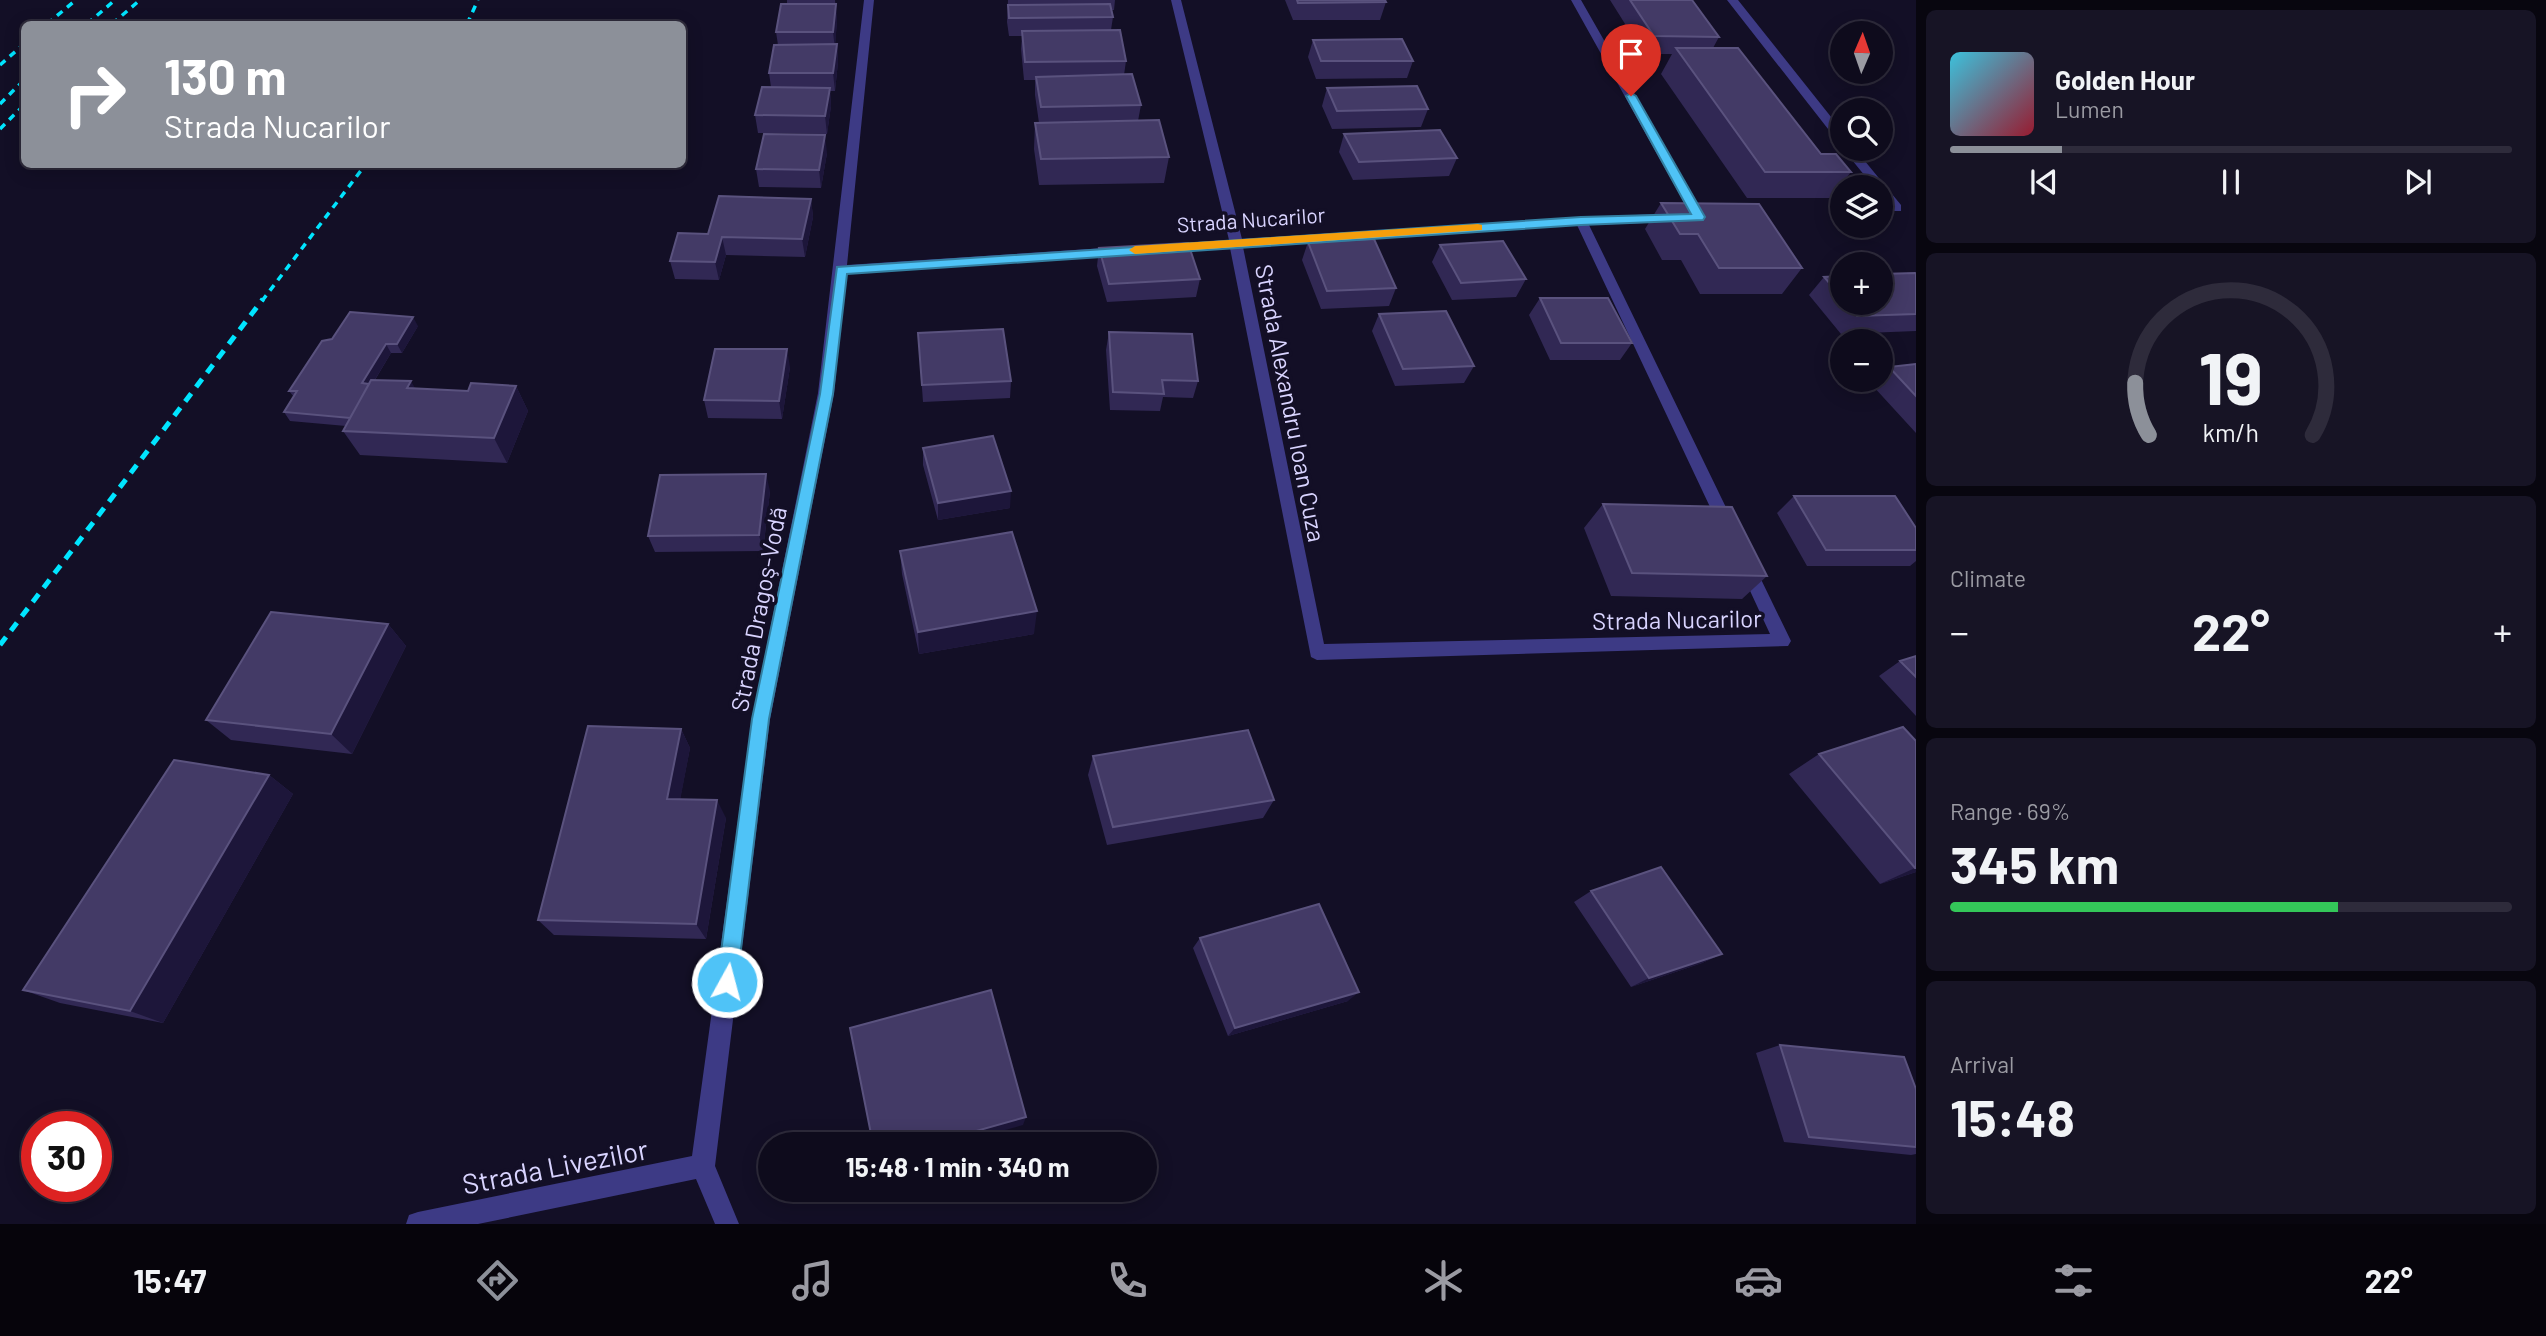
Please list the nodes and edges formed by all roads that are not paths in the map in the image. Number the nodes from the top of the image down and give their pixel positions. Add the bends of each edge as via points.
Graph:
1 (869, 0) edge
2 (1176, 0) edge
3 (1576, 0) edge
4 (1732, 0) edge
5 (1830, 124) edge
6 (1859, 161) edge
7 (1870, 175) edge
8 (1893, 204) edge
9 (1896, 208) dead end
10 (1581, 221) junction
11 (1236, 243) junction
12 (841, 270) junction
13 (1317, 652) joint
14 (703, 1167) junction
15 (418, 1224) edge
16 (727, 1224) edge

1 - 12 street, Strada Dragoş-Vodă
2 - 11 street, Strada Alexandru Ioan Cuza
3 - 10 street, Strada Nucarilor via 1699,217
4 - 5 street
6 - 7 street
8 - 9 street
10 - 11 street, Strada Nucarilor
10 - 13 street, Strada Nucarilor via 1782,641
11 - 12 street, Strada Nucarilor
11 - 13 street, Strada Alexandru Ioan Cuza
12 - 14 street, Strada Dragoş-Vodă via 827,394 761,719
14 - 15 street, Strada Livezilor
14 - 16 street

